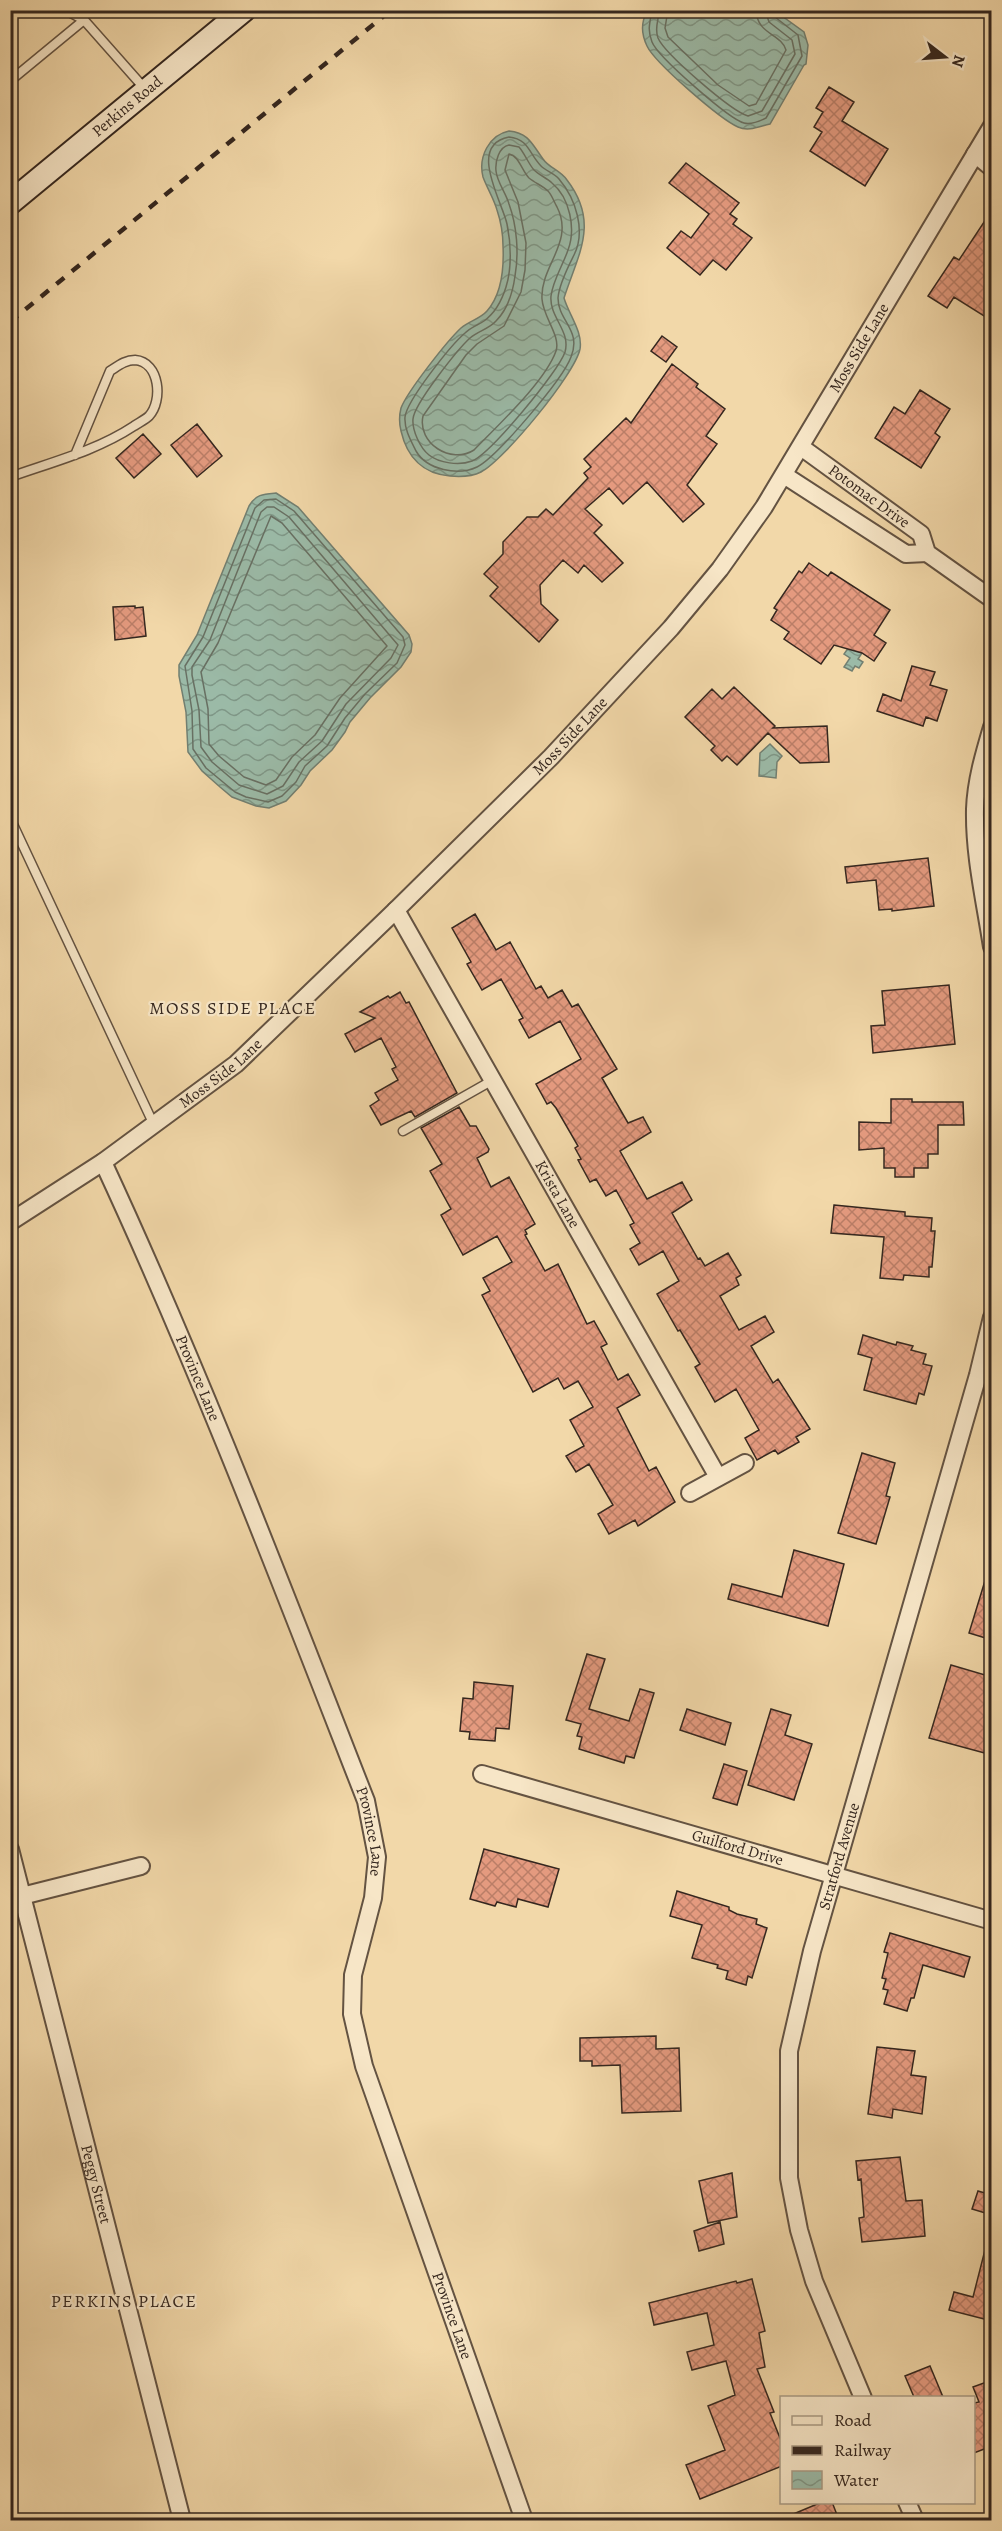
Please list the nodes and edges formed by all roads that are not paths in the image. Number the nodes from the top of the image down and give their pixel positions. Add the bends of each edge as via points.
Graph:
1 (10, 10) edge
2 (244, 10) edge
3 (84, 20) junction
4 (10, 81) edge
5 (147, 91) junction
6 (992, 126) edge
7 (975, 154) junction
8 (992, 168) edge
9 (10, 203) edge
10 (801, 447) junction
11 (75, 455) junction
12 (784, 475) junction
13 (10, 477) edge
14 (927, 553) junction
15 (992, 599) edge
16 (992, 727) edge
17 (10, 818) edge
18 (396, 910) junction
19 (992, 947) edge
20 (493, 1080) junction
21 (155, 1125) junction
22 (403, 1131) dead end
23 (103, 1162) junction
24 (10, 1222) edge
25 (992, 1317) edge
26 (745, 1463) dead end
27 (718, 1477) junction
28 (690, 1493) dead end
29 (482, 1774) dead end
30 (10, 1849) edge
31 (141, 1866) dead end
32 (834, 1876) junction
33 (17, 1899) edge
34 (992, 1921) edge
35 (863, 2396) edge
36 (908, 2504) edge
37 (182, 2520) edge
38 (524, 2520) edge
39 (915, 2520) edge

1 - 3 lane via 67,11
2 - 5 main road, Perkins Road
3 - 4 lane
3 - 5 lane
5 - 9 main road, Perkins Road
6 - 7 street, Moss Side Lane
7 - 8 street
7 - 10 street, Moss Side Lane
10 - 12 street, Moss Side Lane
10 - 14 street, Potomac Drive via 921,534
11 - 11 lane via 112,441 149,417 157,402 158,385 143,363 122,363 110,371
11 - 13 lane
12 - 14 street, Potomac Drive via 906,554
12 - 18 street, Moss Side Lane via 730,556 671,628 551,757
14 - 15 street, Potomac Drive
16 - 19 street via 980,767 975,808
17 - 21 lane
18 - 20 street, Krista Lane
18 - 21 street, Moss Side Lane via 236,1064
20 - 22 lane
20 - 27 street, Krista Lane
21 - 23 street, Moss Side Lane
23 - 24 street, Moss Side Lane
23 - 38 street, Province Lane via 231,1454 366,1801 377,1857 373,1898 353,1975 352,2014 364,2066
25 - 32 street, Stratford Avenue
26 - 27 street
27 - 28 street
29 - 32 street, Guilford Drive
30 - 33 street, Peggy Street
31 - 33 street
32 - 34 street, Guilford Drive
32 - 35 street, Stratford Avenue via 789,2051 789,2178 814,2281
33 - 37 street, Peggy Street
36 - 39 street

